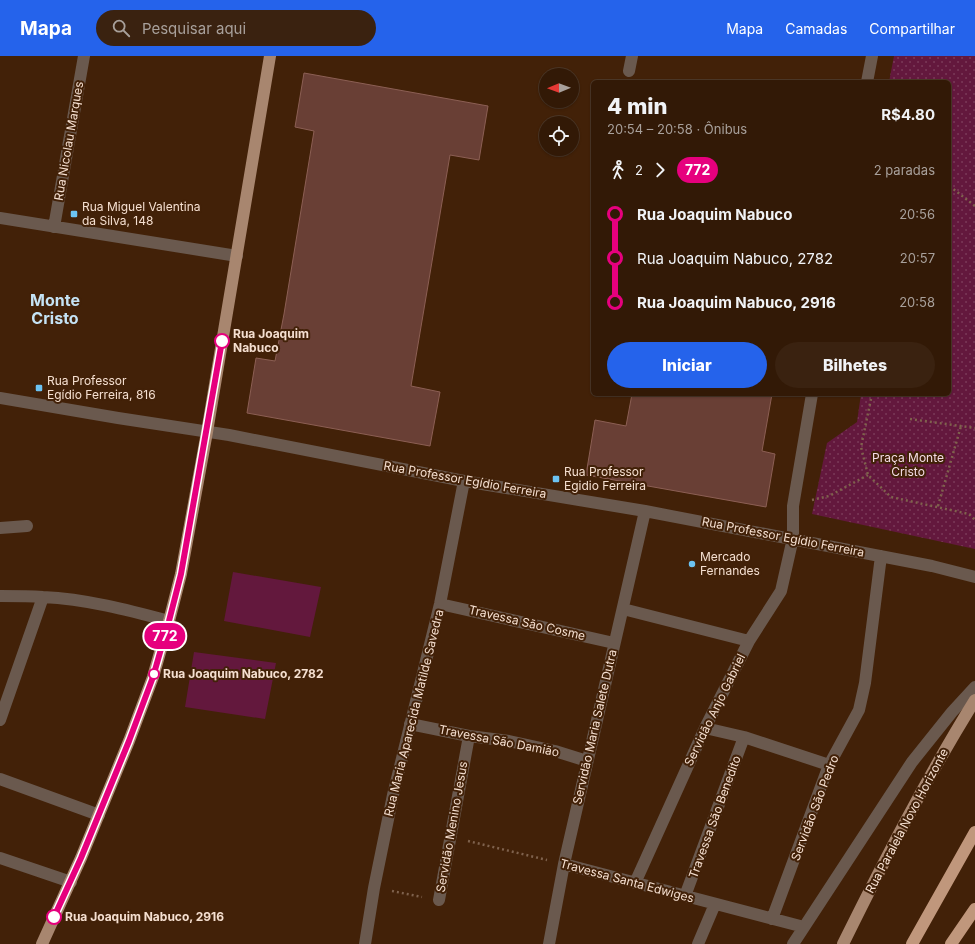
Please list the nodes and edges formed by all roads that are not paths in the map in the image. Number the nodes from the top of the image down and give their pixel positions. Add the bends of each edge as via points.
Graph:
1 (84, 56) edge
2 (270, 56) edge
3 (632, 56) edge
4 (871, 56) edge
5 (629, 71) dead end
6 (867, 80) edge
7 (0, 218) edge
8 (54, 227) junction
9 (237, 256) junction
10 (812, 396) edge
11 (0, 398) edge
12 (207, 432) junction
13 (464, 482) junction
14 (645, 511) junction
15 (27, 526) dead end
16 (0, 528) edge
17 (793, 538) junction
18 (881, 556) junction
19 (975, 577) edge
20 (0, 596) edge
21 (43, 597) junction
22 (440, 604) junction
23 (623, 609) junction
24 (169, 621) junction
25 (749, 641) junction
26 (614, 643) junction
27 (975, 687) edge
28 (975, 700) edge
29 (0, 720) edge
30 (410, 724) junction
31 (705, 728) junction
32 (469, 736) junction
33 (744, 737) junction
34 (587, 761) junction
35 (829, 765) junction
36 (0, 780) edge
37 (99, 815) junction
38 (975, 832) edge
39 (0, 858) edge
40 (564, 864) junction
41 (70, 882) junction
42 (635, 883) junction
43 (685, 896) junction
44 (439, 900) road end
45 (715, 904) junction
46 (975, 909) edge
47 (772, 919) junction
48 (804, 927) junction
49 (42, 944) edge
50 (365, 944) edge
51 (549, 944) edge
52 (698, 944) edge
53 (793, 944) edge
54 (844, 944) edge
55 (912, 944) edge
56 (951, 944) edge

1 - 8 street, Rua Nicolau Marques
2 - 9 main road
3 - 5 street
4 - 6 street
7 - 8 street
8 - 9 street
9 - 12 main road
10 - 17 street, Servidão Anjo Gabriel via 793,506
11 - 12 street, Rua Professor Egídio Ferreira
12 - 13 street, Rua Professor Egídio Ferreira
12 - 24 main road via 181,574
13 - 14 street, Rua Professor Egídio Ferreira
13 - 22 street, Rua Maria Aparecida Matilde Savedra
14 - 17 street, Rua Professor Egídio Ferreira
14 - 23 street, Servidão Maria Salete Dutra
15 - 16 street
17 - 18 street, Rua Professor Egídio Ferreira
17 - 25 street, Servidão Anjo Gabriel via 781,590
18 - 19 street, Rua Professor Egídio Ferreira
18 - 35 street, Servidão São Pedro via 865,683 859,710
20 - 21 street
21 - 24 street via 100,604
21 - 29 street
22 - 26 street, Travessa São Cosme
22 - 30 street, Rua Maria Aparecida Matilde Savedra
23 - 25 street
23 - 26 street, Servidão Maria Salete Dutra
24 - 37 main road via 153,677
25 - 31 street, Servidão Anjo Gabriel
26 - 34 street, Servidão Maria Salete Dutra
27 - 48 street via 912,762
28 - 54 main road, Rua Paralela Novo Horizonte via 916,800
30 - 32 street, Travessa São Damião
30 - 50 street, Rua Maria Aparecida Matilde Savedra via 393,795
31 - 33 street
31 - 42 street, Servidão Anjo Gabriel
32 - 34 street, Travessa São Damião via 548,749
32 - 44 street, Servidão Menino Jesus
33 - 35 street
33 - 43 street, Travessa São Benedito
34 - 40 street, Servidão Maria Salete Dutra
35 - 47 street, Servidão São Pedro
36 - 37 street
37 - 41 main road
38 - 55 highway
39 - 41 street
40 - 42 street, Travessa Santa Edwiges
40 - 51 street, Servidão Maria Salete Dutra
41 - 49 main road
42 - 43 street, Travessa Santa Edwiges
43 - 45 street, Travessa Santa Edwiges
45 - 47 street, Travessa Santa Edwiges
45 - 52 street
46 - 56 highway
47 - 48 street, Travessa Santa Edwiges
48 - 53 street

